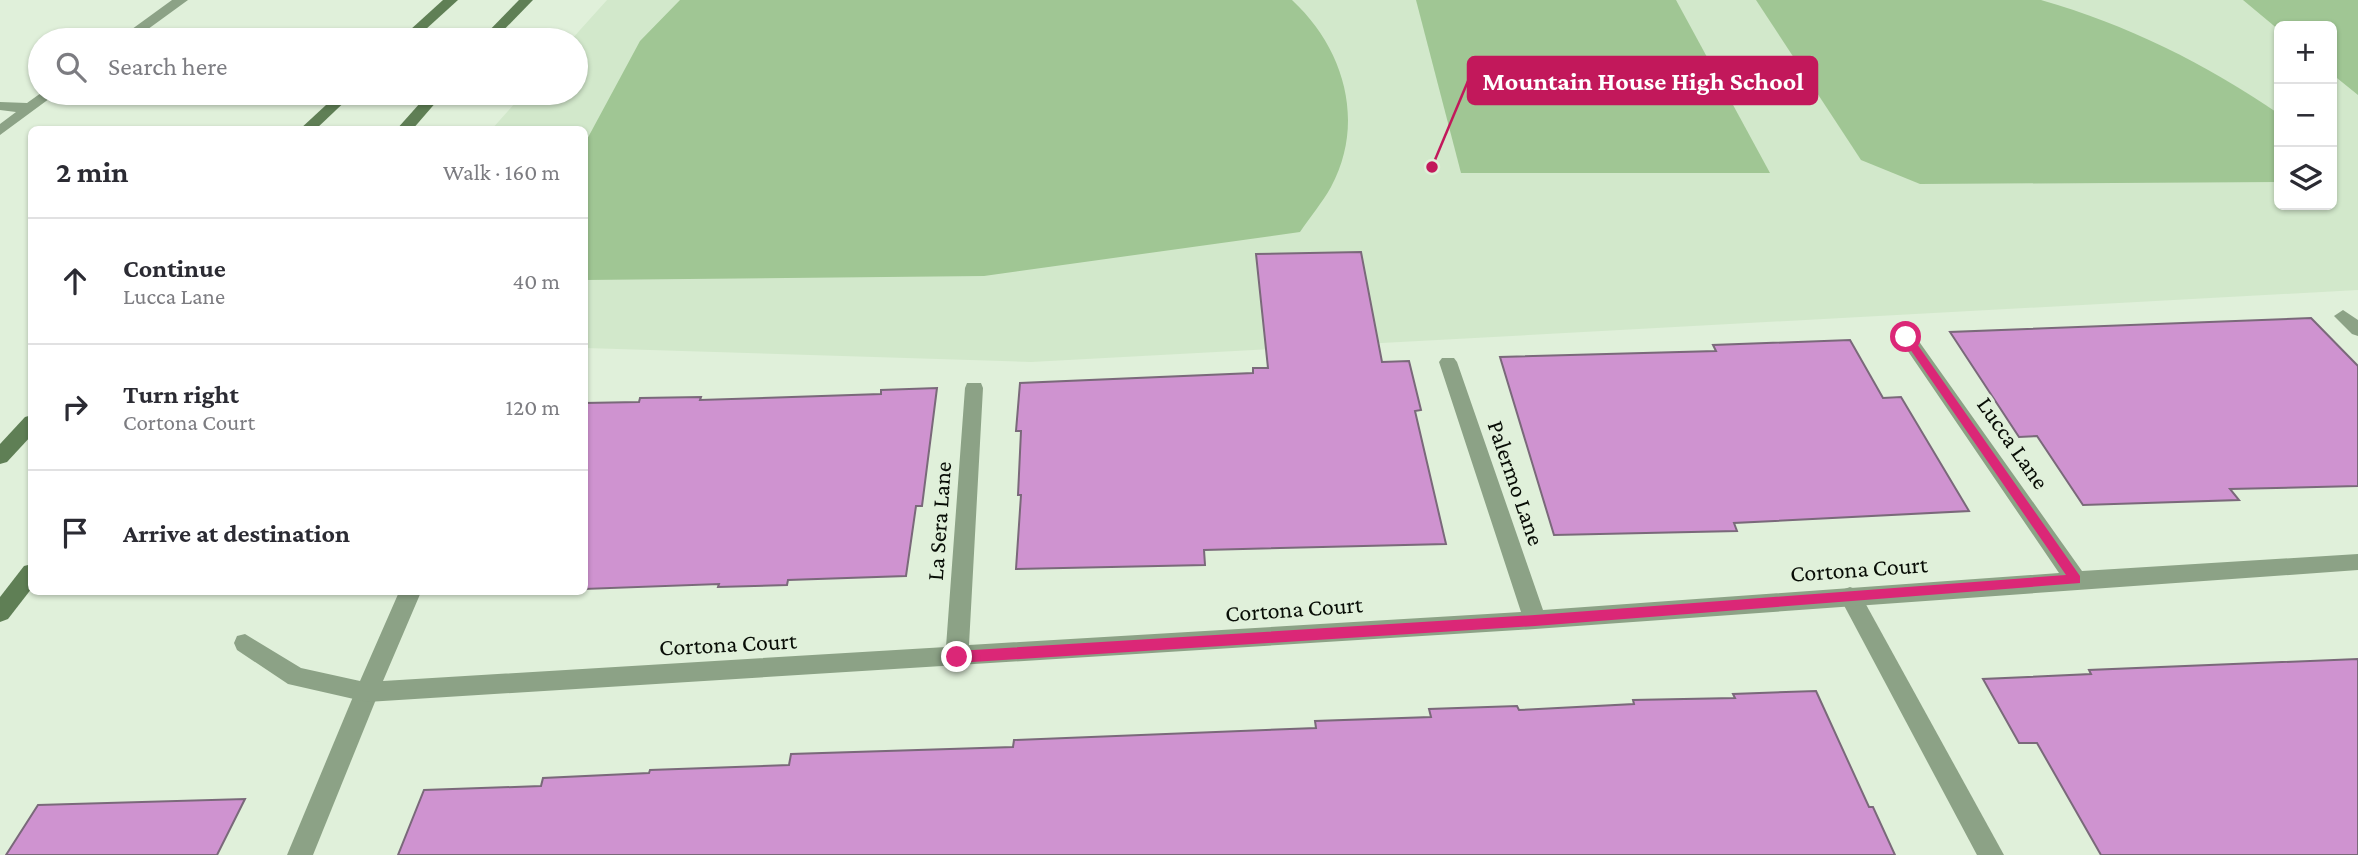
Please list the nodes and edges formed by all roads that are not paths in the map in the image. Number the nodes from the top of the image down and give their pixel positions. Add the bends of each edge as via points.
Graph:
1 (181, 0) edge
2 (451, 0) edge
3 (526, 0) edge
4 (141, 28) edge
5 (420, 28) edge
6 (499, 28) edge
7 (33, 105) edge
8 (334, 105) edge
9 (426, 105) edge
10 (0, 106) edge
11 (29, 108) junction
12 (310, 126) edge
13 (407, 126) edge
14 (0, 131) edge
15 (2343, 316) dead end
16 (2358, 330) edge
17 (1906, 337) dead end
18 (1448, 362) dead end
19 (974, 388) dead end
20 (28, 426) edge
21 (0, 457) edge
22 (2358, 562) edge
23 (28, 577) edge
24 (2076, 580) junction
25 (409, 595) edge
26 (1850, 596) junction
27 (0, 613) edge
28 (1535, 620) junction
29 (245, 643) dead end
30 (957, 657) junction
31 (367, 692) junction
32 (300, 855) edge
33 (1991, 855) edge

1 - 4 street
2 - 5 main road
3 - 6 main road
7 - 11 street
8 - 12 main road
9 - 13 main road
10 - 11 street
11 - 14 street
15 - 16 street
17 - 24 street, Lucca Lane
18 - 28 street, Palermo Lane
19 - 30 street, La Sera Lane
20 - 21 main road
22 - 24 street, Cortona Court
23 - 27 main road
24 - 26 street, Cortona Court
25 - 31 street
26 - 28 street, Cortona Court
26 - 33 street
28 - 30 street, Cortona Court
29 - 31 street, Cortona Court via 296,677
30 - 31 street, Cortona Court
31 - 32 street

